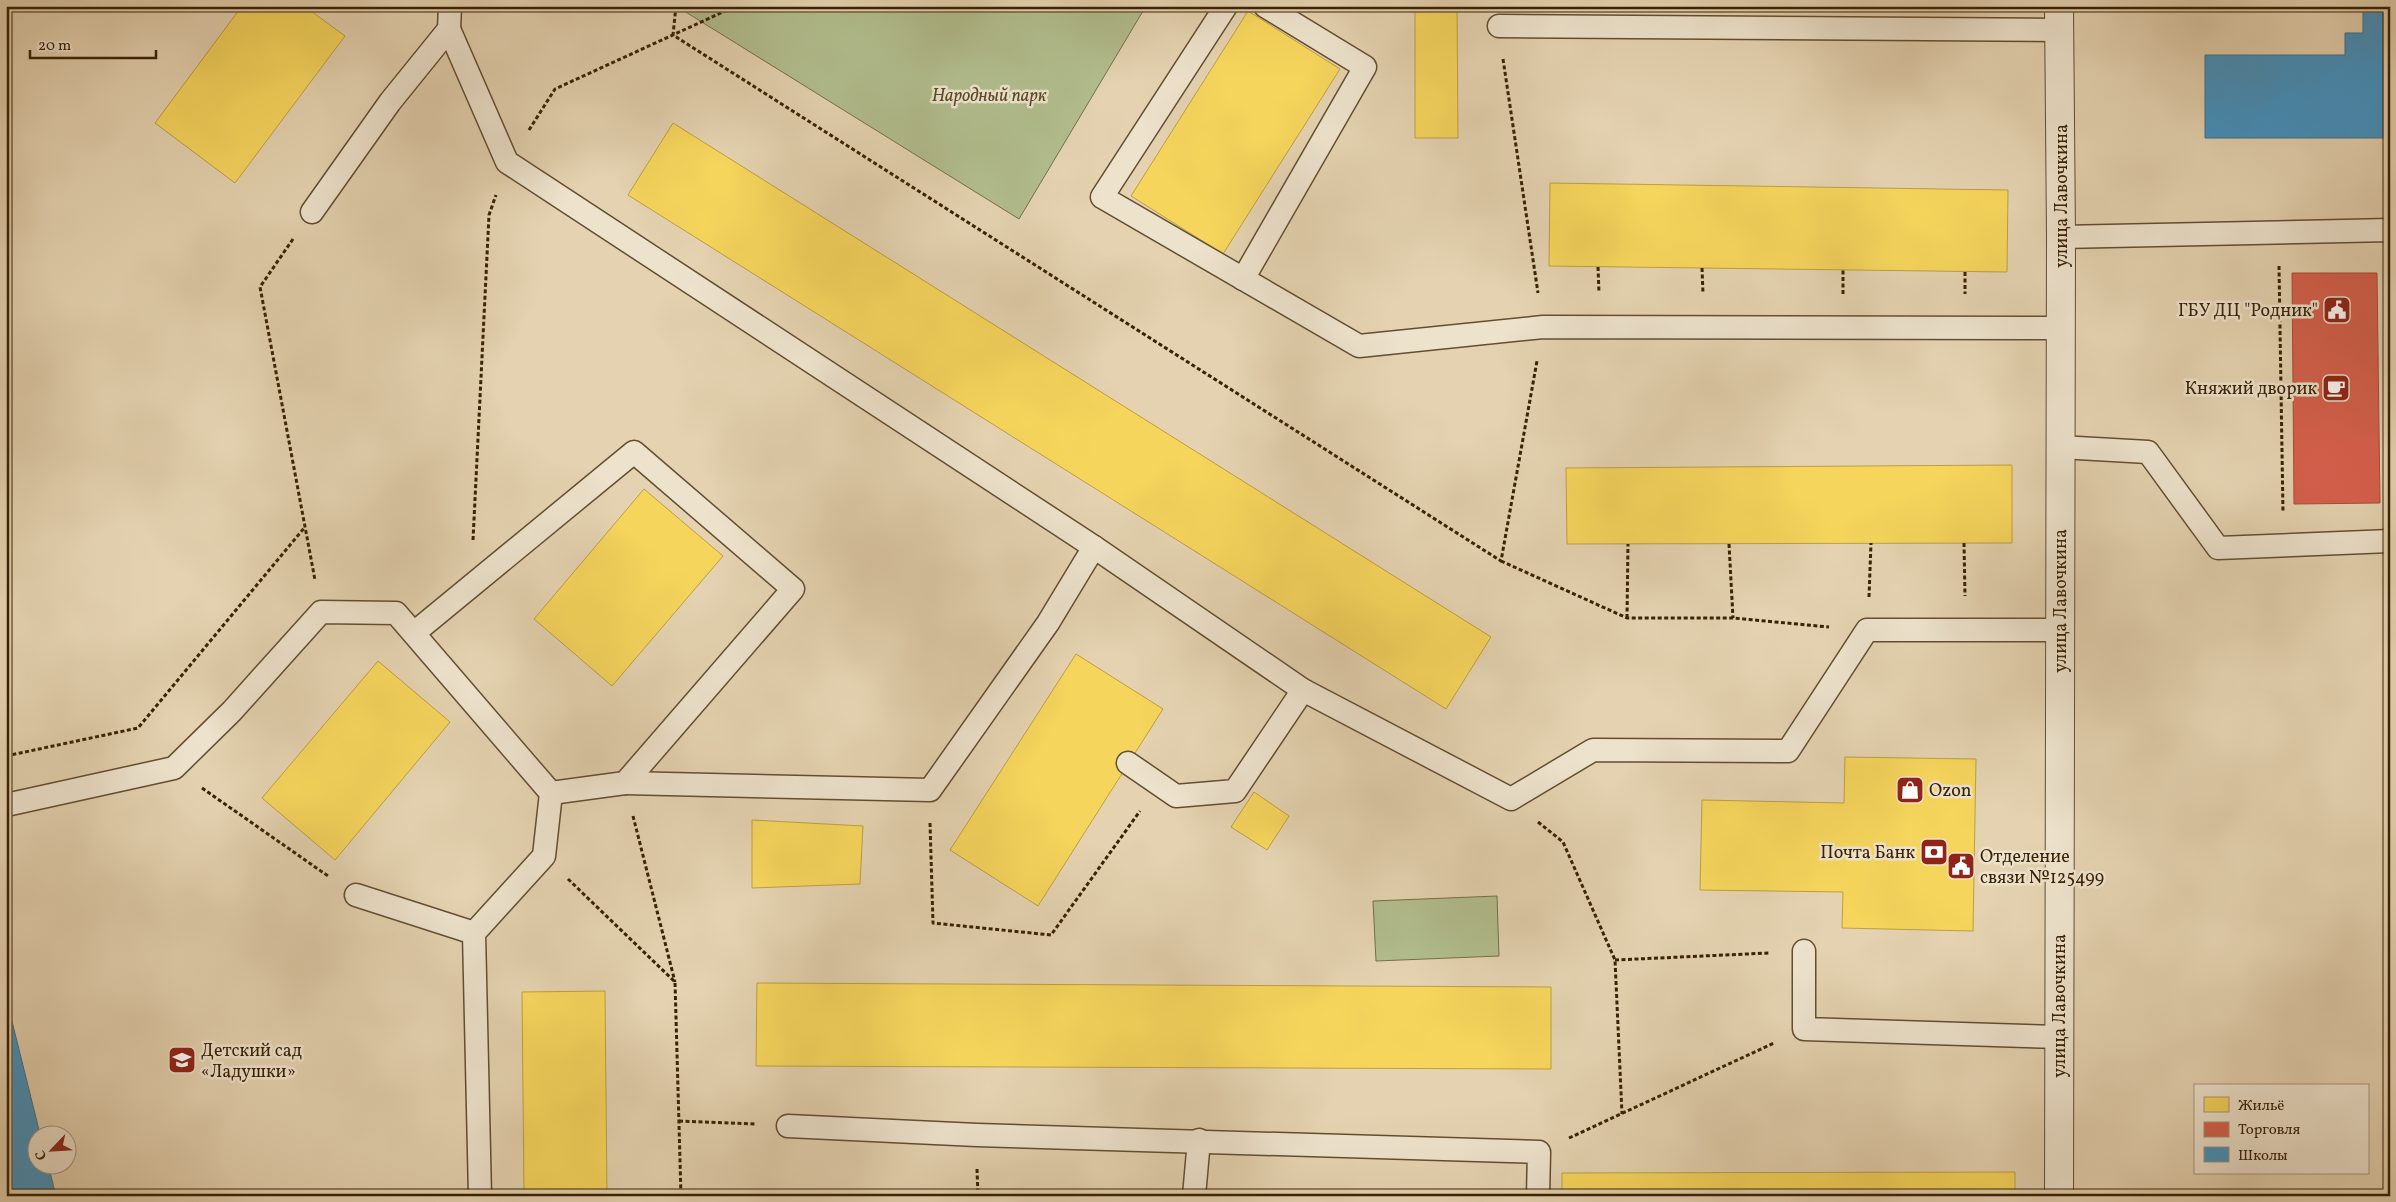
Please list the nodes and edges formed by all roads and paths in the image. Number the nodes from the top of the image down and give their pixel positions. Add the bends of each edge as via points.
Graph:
1 (450, 6) edge
2 (736, 6) edge
3 (1226, 6) edge
4 (1265, 6) edge
5 (2059, 18) edge
6 (1498, 26) dead end
7 (449, 29) junction
8 (508, 162) junction
9 (312, 212) joint
10 (2390, 230) edge
11 (2278, 232) junction
12 (2061, 237) junction
13 (1243, 279) junction
14 (2061, 328) junction
15 (2060, 447) junction
16 (305, 527) junction
17 (2390, 541) edge
18 (473, 542) dead end
19 (1871, 543) dead end
20 (1964, 543) dead end
21 (1628, 544) dead end
22 (1729, 544) dead end
23 (2283, 546) junction
24 (1094, 547) junction
25 (1501, 561) dead end
26 (322, 612) junction
27 (1627, 618) junction
28 (1733, 618) junction
29 (1867, 630) junction
30 (2060, 630) junction
31 (1966, 632) junction
32 (414, 634) junction
33 (1303, 690) junction
34 (6, 756) edge
35 (1128, 763) dead end
36 (174, 768) junction
37 (625, 783) junction
38 (1159, 784) junction
39 (930, 790) junction
40 (551, 793) junction
41 (1511, 799) junction
42 (6, 805) edge
43 (544, 856) junction
44 (356, 895) joint
45 (474, 933) junction
46 (1804, 951) joint
47 (1615, 960) junction
48 (675, 982) junction
49 (1804, 1029) junction
50 (2059, 1037) junction
51 (1622, 1114) junction
52 (679, 1121) junction
53 (788, 1126) joint
54 (1199, 1140) junction
55 (1539, 1152) junction
56 (480, 1196) edge
57 (681, 1196) edge
58 (1194, 1196) edge
59 (1538, 1196) edge
60 (2059, 1196) edge

1 - 7 lane
2 - 8 path via 556,89
3 - 13 lane via 1102,196
4 - 13 lane via 1365,67
5 - 6 lane
5 - 12 street, улица Лавочкина
7 - 8 lane
7 - 9 lane via 390,102
8 - 18 path via 489,215
8 - 24 lane
9 - 16 path via 260,287
10 - 11 lane
11 - 12 lane
11 - 23 path
12 - 14 street, улица Лавочкина
13 - 14 lane via 1359,346 1543,327
14 - 15 street, улица Лавочкина
15 - 23 lane via 2148,452 2218,548
15 - 30 street, улица Лавочкина
16 - 26 path
16 - 34 path via 138,728
17 - 23 lane
19 - 29 path
20 - 31 path
21 - 27 path
22 - 28 path
24 - 33 lane
24 - 39 lane via 1048,623
25 - 27 path
26 - 32 lane via 396,613
26 - 36 lane via 232,711
27 - 28 path
28 - 29 path
29 - 31 lane
29 - 41 lane via 1788,751 1593,750
30 - 31 lane
30 - 50 street, улица Лавочкина
32 - 37 lane via 634,452 793,589
32 - 40 lane
33 - 38 lane via 1235,791 1176,796
33 - 41 lane
35 - 38 lane
36 - 42 lane
36 - 44 path
37 - 39 lane
37 - 40 lane
37 - 48 path
38 - 39 path via 1051,935 933,923
40 - 43 lane
41 - 47 path via 1563,842
43 - 45 lane
43 - 48 path
44 - 45 lane
45 - 56 lane
46 - 47 path
46 - 49 lane
47 - 51 path
48 - 52 path
49 - 50 lane
49 - 51 path
50 - 60 street, улица Лавочкина
51 - 55 path
52 - 53 path
52 - 57 path
53 - 54 lane via 977,1135
54 - 55 lane
54 - 58 lane
55 - 59 lane

